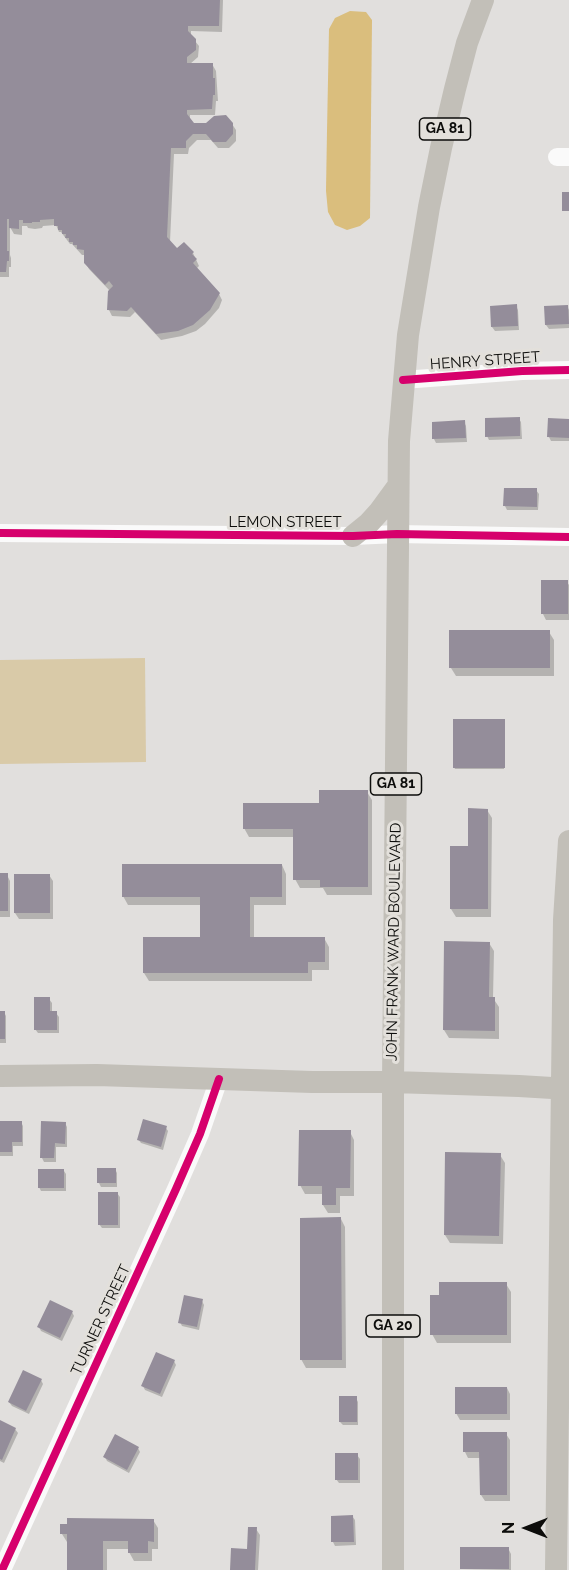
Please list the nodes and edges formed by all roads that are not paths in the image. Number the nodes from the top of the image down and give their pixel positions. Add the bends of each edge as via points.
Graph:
1 (483, 0) edge
2 (569, 370) edge
3 (403, 380) junction
4 (398, 486) junction
5 (0, 533) edge
6 (398, 534) junction
7 (353, 536) junction
8 (569, 537) edge
9 (569, 841) edge
10 (0, 1076) edge
11 (219, 1078) junction
12 (393, 1082) junction
13 (565, 1089) edge
14 (2, 1570) edge
15 (393, 1570) edge
16 (556, 1570) edge

1 - 3 main road, JOHN FRANK WARD BOULEVARD / GA 81 via 467,43 441,148
2 - 3 street, HENRY STREET
3 - 4 main road, JOHN FRANK WARD BOULEVARD / GA 81
4 - 6 main road, JOHN FRANK WARD BOULEVARD / GA 81
4 - 7 main road via 379,512
5 - 7 street, LEMON STREET
6 - 7 street, LEMON STREET
6 - 8 street, LEMON STREET
6 - 12 main road, JOHN FRANK WARD BOULEVARD / GA 81
9 - 13 main road via 564,920
10 - 11 main road
11 - 12 main road
11 - 14 street, TURNER STREET via 176,1189
12 - 13 main road
12 - 15 main road, JOHN FRANK WARD BOULEVARD / GA 20
13 - 16 main road

